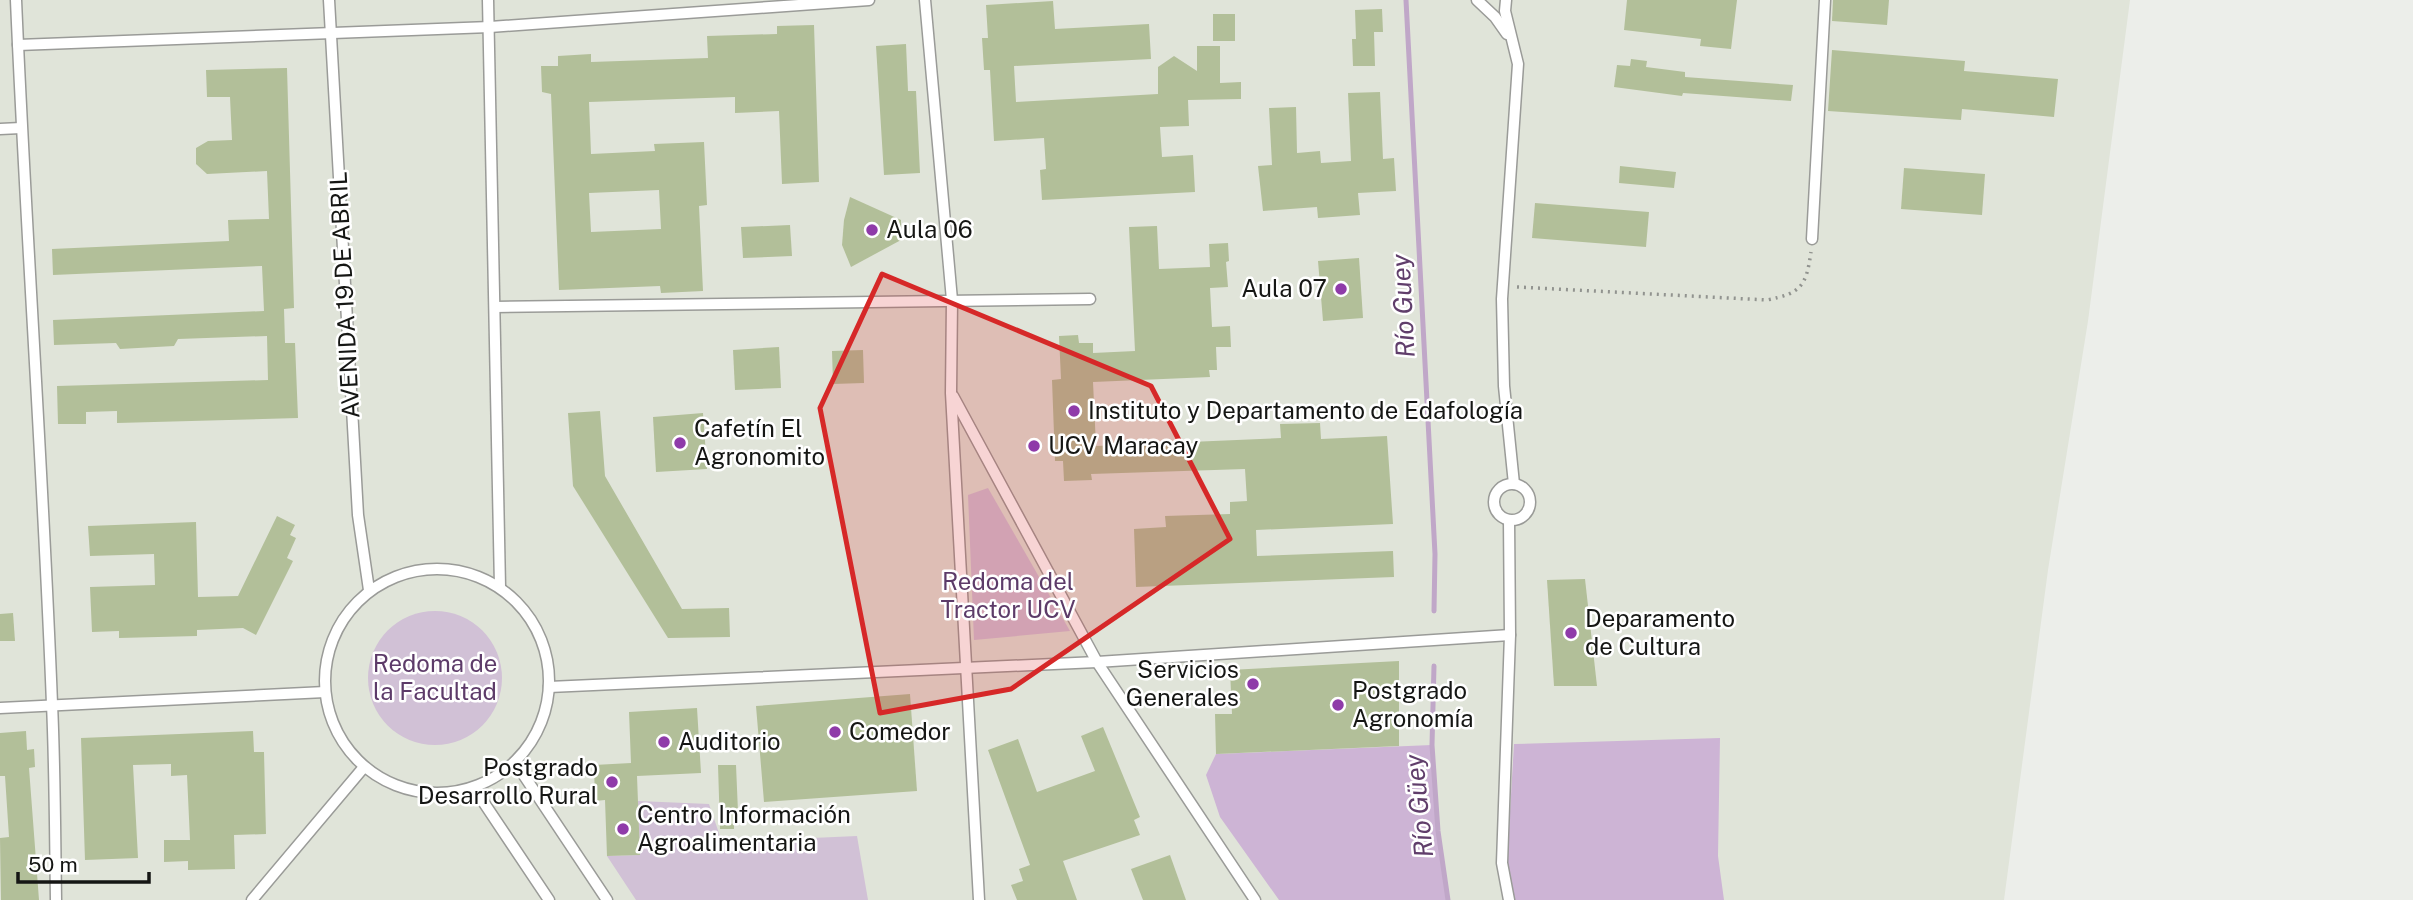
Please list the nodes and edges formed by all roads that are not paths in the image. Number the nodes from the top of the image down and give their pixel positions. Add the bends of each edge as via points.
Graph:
1 (16, 0) edge
2 (329, 0) edge
3 (488, 0) edge
4 (869, 0) edge
5 (925, 0) edge
6 (1477, 0) edge
7 (1506, 0) edge
8 (1825, 0) edge
9 (489, 27) junction
10 (330, 33) junction
11 (1511, 40) junction
12 (18, 45) junction
13 (21, 128) junction
14 (0, 129) edge
15 (1812, 239) road end
16 (1090, 299) dead end
17 (952, 300) junction
18 (495, 307) junction
19 (951, 393) junction
20 (1514, 484) junction
21 (1510, 520) junction
22 (500, 587) junction
23 (369, 590) junction
24 (1510, 635) junction
25 (1097, 662) junction
26 (967, 667) junction
27 (549, 687) junction
28 (326, 692) junction
29 (52, 706) junction
30 (0, 708) edge
31 (515, 762) junction
32 (364, 767) junction
33 (474, 788) junction
34 (56, 900) edge
35 (252, 900) edge
36 (549, 900) edge
37 (607, 900) edge
38 (979, 900) edge
39 (1255, 900) edge
40 (1509, 900) edge

1 - 12 lane
2 - 10 lane, AVENIDA 19 DE ABRIL
3 - 9 lane
4 - 9 lane
5 - 17 lane
6 - 11 lane
7 - 11 lane
8 - 15 lane
9 - 10 lane
9 - 18 lane
10 - 12 lane
10 - 23 lane, AVENIDA 19 DE ABRIL via 358,515
11 - 20 lane via 1518,64 1503,286 1504,386
12 - 13 lane
13 - 14 lane
13 - 29 lane
16 - 17 lane
17 - 18 lane
17 - 19 lane
18 - 22 lane
19 - 25 lane
19 - 26 lane
20 - 21 lane via 1501,489 1494,501 1498,513
20 - 21 lane via 1527,491 1530,505 1523,517
21 - 24 lane
22 - 23 lane via 473,573 442,567 409,571
22 - 27 lane via 536,627
23 - 28 lane via 339,626 330,648
24 - 25 lane
24 - 40 lane via 1502,863
25 - 26 lane
25 - 39 lane
26 - 27 lane
26 - 38 lane
27 - 31 lane via 542,720
28 - 29 lane
28 - 32 lane via 333,724
29 - 30 lane
29 - 34 lane
31 - 33 lane
31 - 37 lane
32 - 33 lane via 416,792
32 - 35 lane
33 - 36 lane

